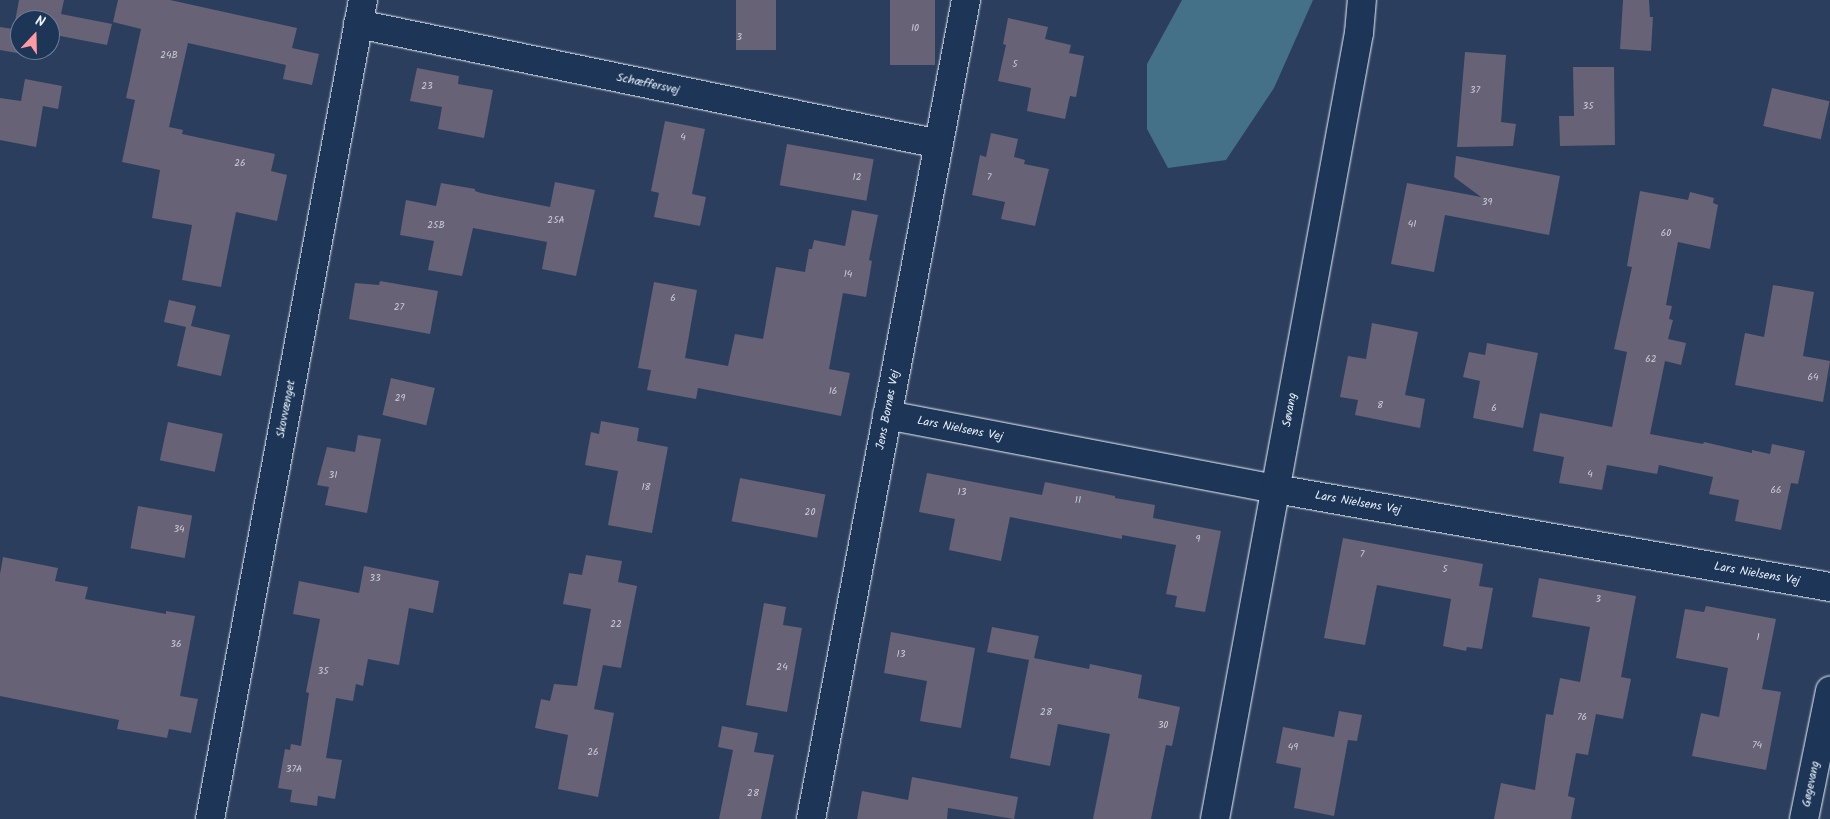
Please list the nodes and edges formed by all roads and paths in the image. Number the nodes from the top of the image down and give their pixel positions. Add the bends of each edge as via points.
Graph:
1 (966, 0) edge
2 (1362, 0) edge
3 (360, 12) edge
4 (939, 144) junction
5 (887, 415) junction
6 (1276, 489) junction
7 (1830, 587) edge
8 (1830, 691) edge
9 (1814, 805) edge
10 (210, 819) edge
11 (811, 819) edge
12 (1215, 819) edge

1 - 4 street, Jens Bornøs Vej
2 - 6 street, Søvang via 1359,33
3 - 4 street, Schæffersvej
3 - 10 street, Skovvænget
4 - 5 street, Jens Bornøs Vej
5 - 6 street, Lars Nielsens Vej
5 - 11 street, Jens Bornøs Vej
6 - 7 street, Lars Nielsens Vej
6 - 12 street, Søvang
8 - 9 street, Gøgevang

